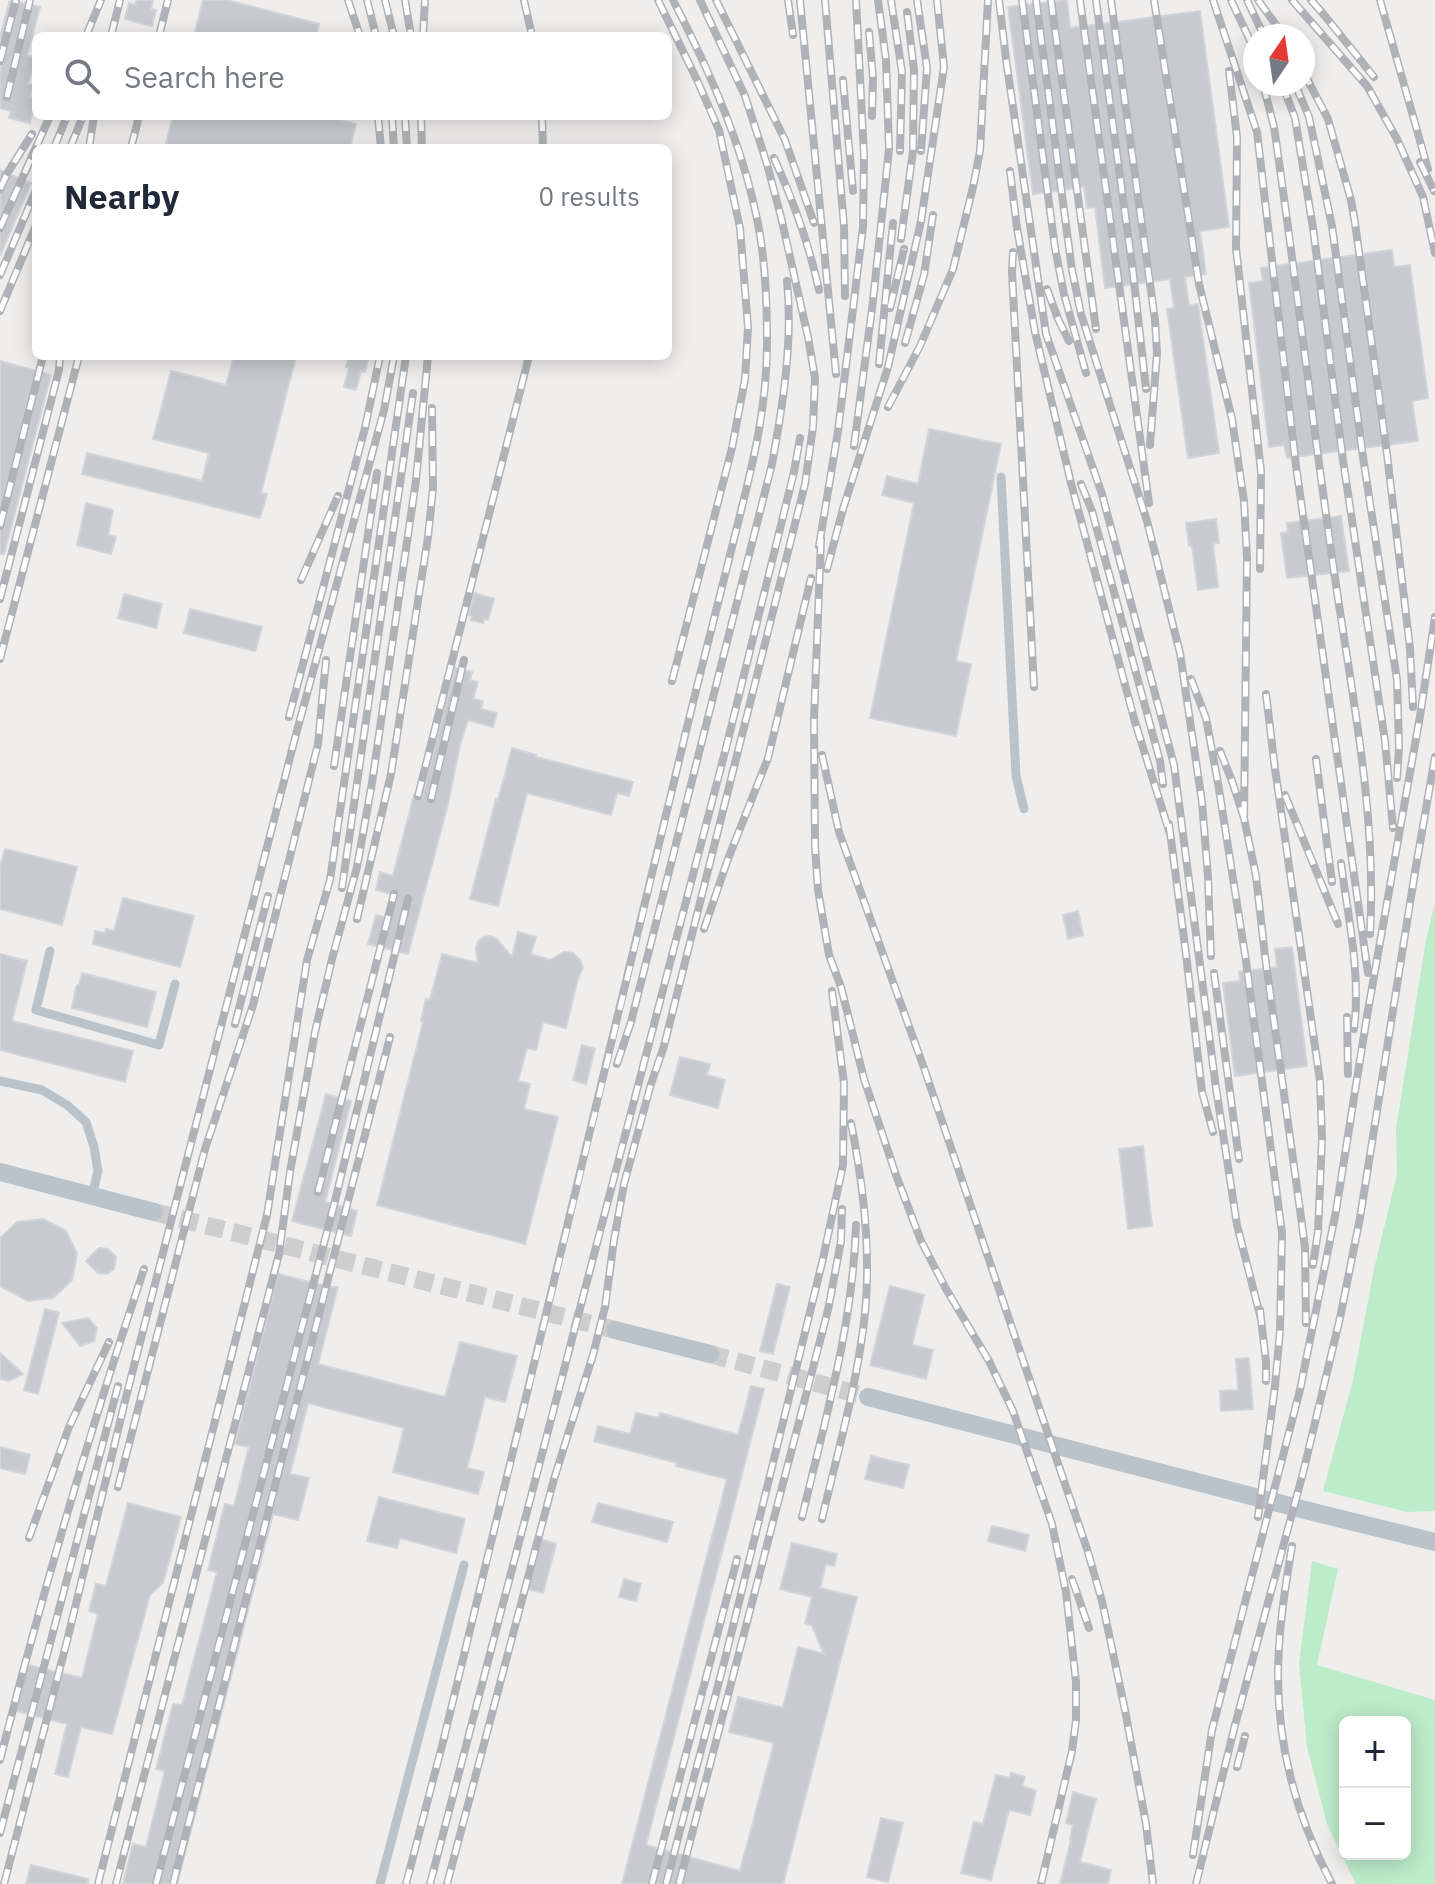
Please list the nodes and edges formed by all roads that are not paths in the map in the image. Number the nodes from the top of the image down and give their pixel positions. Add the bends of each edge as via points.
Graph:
1 (1001, 477) dead end
2 (1024, 809) dead end
3 (50, 951) dead end
4 (175, 984) dead end
5 (0, 1081) edge
6 (0, 1172) edge
7 (92, 1196) junction
8 (154, 1212) tunnel mouth
9 (615, 1330) tunnel mouth
10 (710, 1354) tunnel mouth
11 (868, 1397) tunnel mouth
12 (1435, 1542) edge
13 (464, 1565) dead end
14 (380, 1884) edge

1 - 2 lane via 1016,776
3 - 4 lane via 36,1010 159,1045
5 - 7 lane via 42,1090 86,1122 98,1171
6 - 7 street
7 - 8 street
9 - 10 street
11 - 12 street
13 - 14 lane

